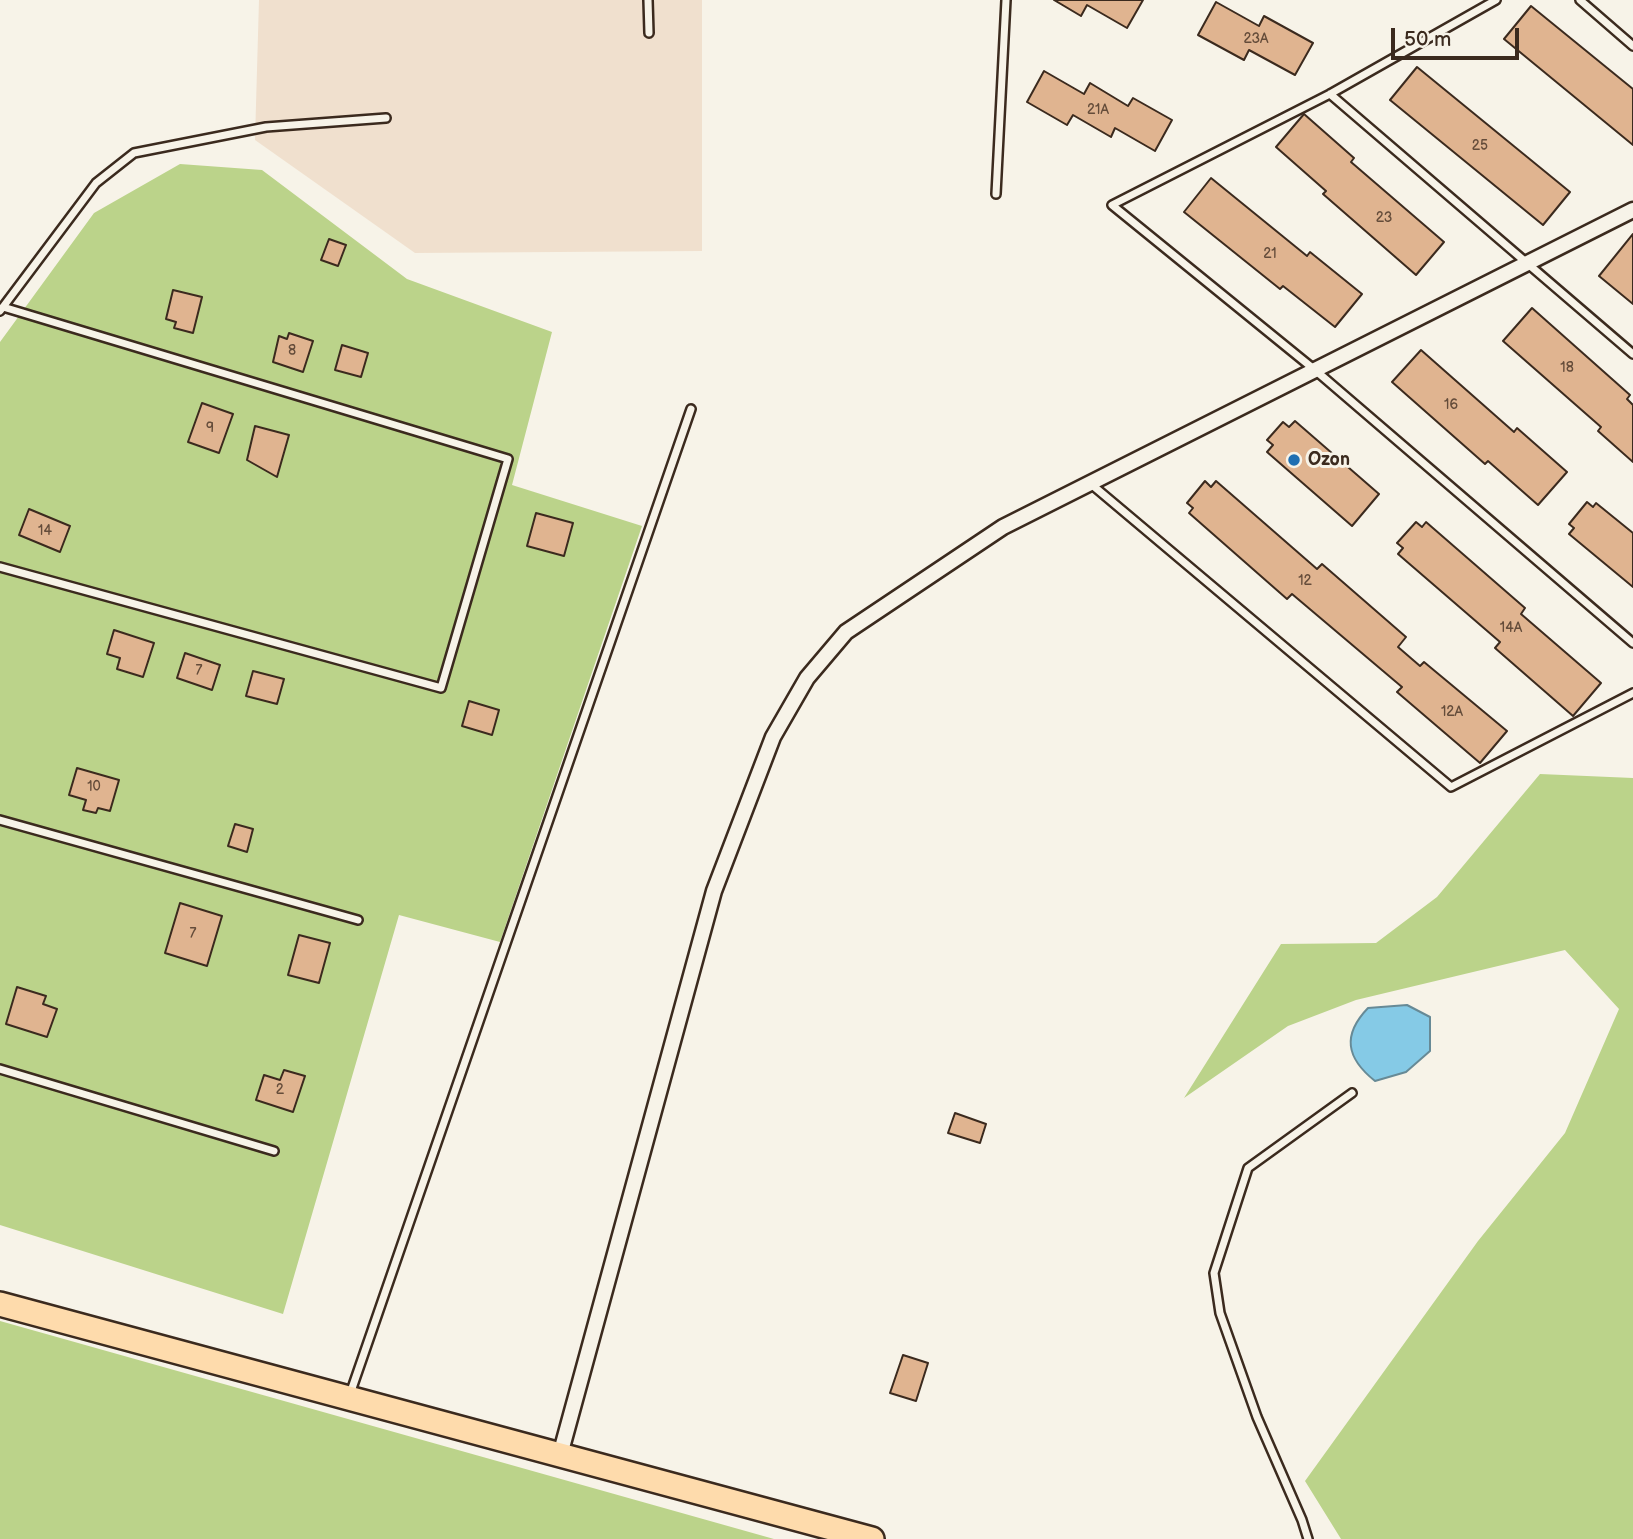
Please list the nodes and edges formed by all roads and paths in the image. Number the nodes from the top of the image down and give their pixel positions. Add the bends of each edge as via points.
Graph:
1 (648, 0) edge
2 (1006, 0) edge
3 (1496, 0) edge
4 (1580, 0) edge
5 (649, 33) dead end
6 (1633, 47) edge
7 (1330, 94) junction
8 (386, 118) dead end
9 (996, 194) dead end
10 (1633, 210) edge
11 (1528, 263) junction
12 (1, 309) edge
13 (1633, 354) edge
14 (1315, 370) junction
15 (691, 409) dead end
16 (1091, 483) junction
17 (0, 567) edge
18 (1633, 643) edge
19 (1633, 693) edge
20 (0, 820) edge
21 (358, 920) dead end
22 (0, 1069) edge
23 (1352, 1093) dead end
24 (274, 1151) dead end
25 (0, 1304) edge
26 (348, 1398) junction
27 (560, 1455) junction
28 (871, 1539) edge
29 (1308, 1539) edge

1 - 5 lane
2 - 9 lane
3 - 7 lane
4 - 6 lane
7 - 11 lane
7 - 14 lane via 1112,205
8 - 12 lane via 266,127 134,153 96,183
10 - 11 street
11 - 13 lane
11 - 14 street
12 - 17 lane via 508,459 441,688
14 - 16 street
14 - 18 lane
15 - 26 lane
16 - 19 lane via 1451,787
16 - 27 street via 1003,527 846,632 807,678 773,737 714,891
20 - 21 lane
22 - 24 lane
23 - 29 lane via 1248,1168 1214,1273 1220,1313
25 - 26 main road
26 - 27 main road
27 - 28 main road

